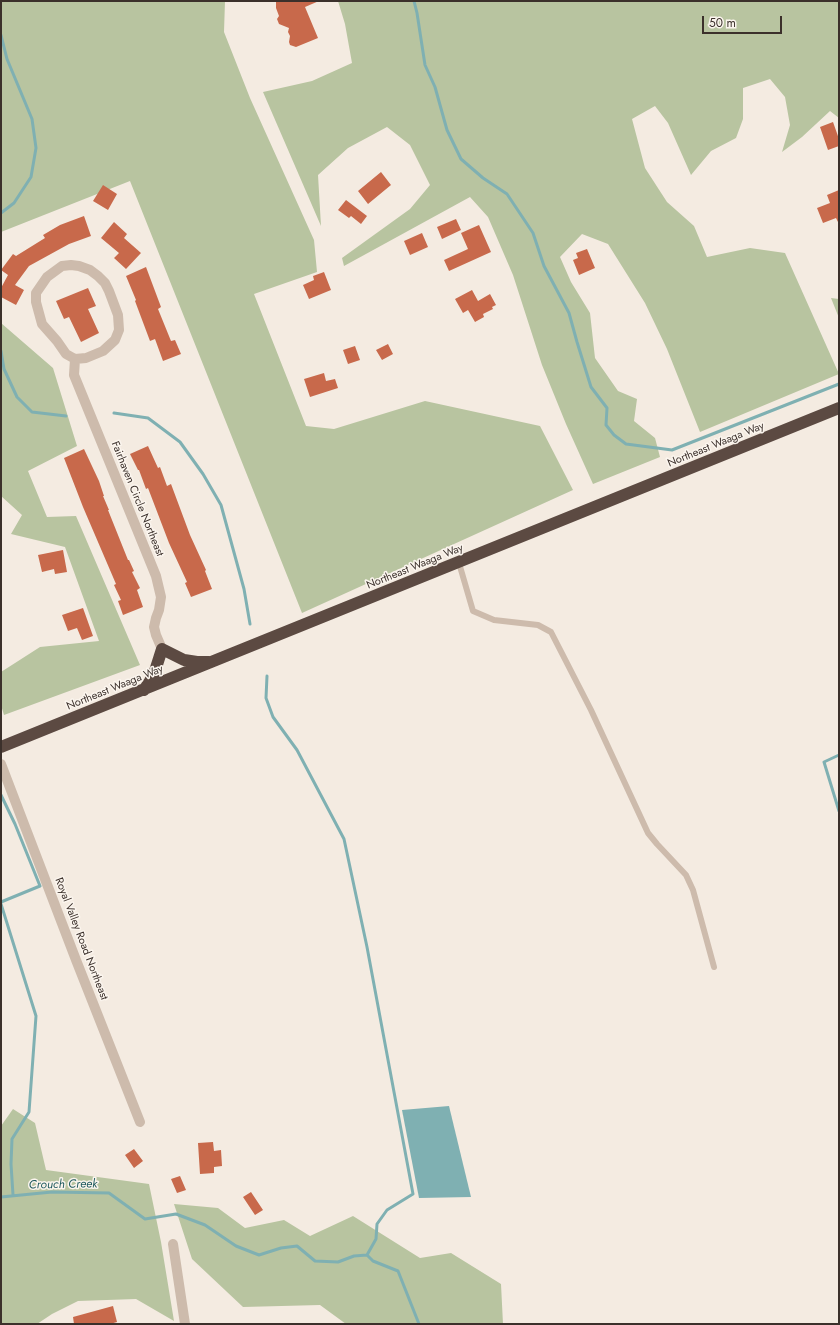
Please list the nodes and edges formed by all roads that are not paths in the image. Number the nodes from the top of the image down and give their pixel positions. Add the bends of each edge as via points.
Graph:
1 (75, 359) junction
2 (839, 408) edge
3 (459, 563) junction
4 (162, 649) junction
5 (215, 661) junction
6 (144, 690) junction
7 (1, 747) edge
8 (1, 764) edge
9 (714, 967) dead end
10 (140, 1122) dead end
11 (173, 1244) dead end
12 (185, 1324) edge

1 - 1 street via 86,358 103,351 115,340 120,323 105,284 90,270 71,265 62,266 46,277 36,292 36,302 42,324 66,354
1 - 4 street, Fairhaven Circle Northeast via 74,375 156,576 161,597 154,627
2 - 3 highway, Northeast Waaga Way
3 - 5 highway, Northeast Waaga Way
3 - 9 lane via 473,611 494,620 538,625 552,632 648,833 686,875 693,890
4 - 5 highway via 184,660
4 - 6 highway via 155,671
5 - 6 highway, Northeast Waaga Way
6 - 7 highway, Northeast Waaga Way
8 - 10 street, Royal Valley Road Northeast
11 - 12 street

